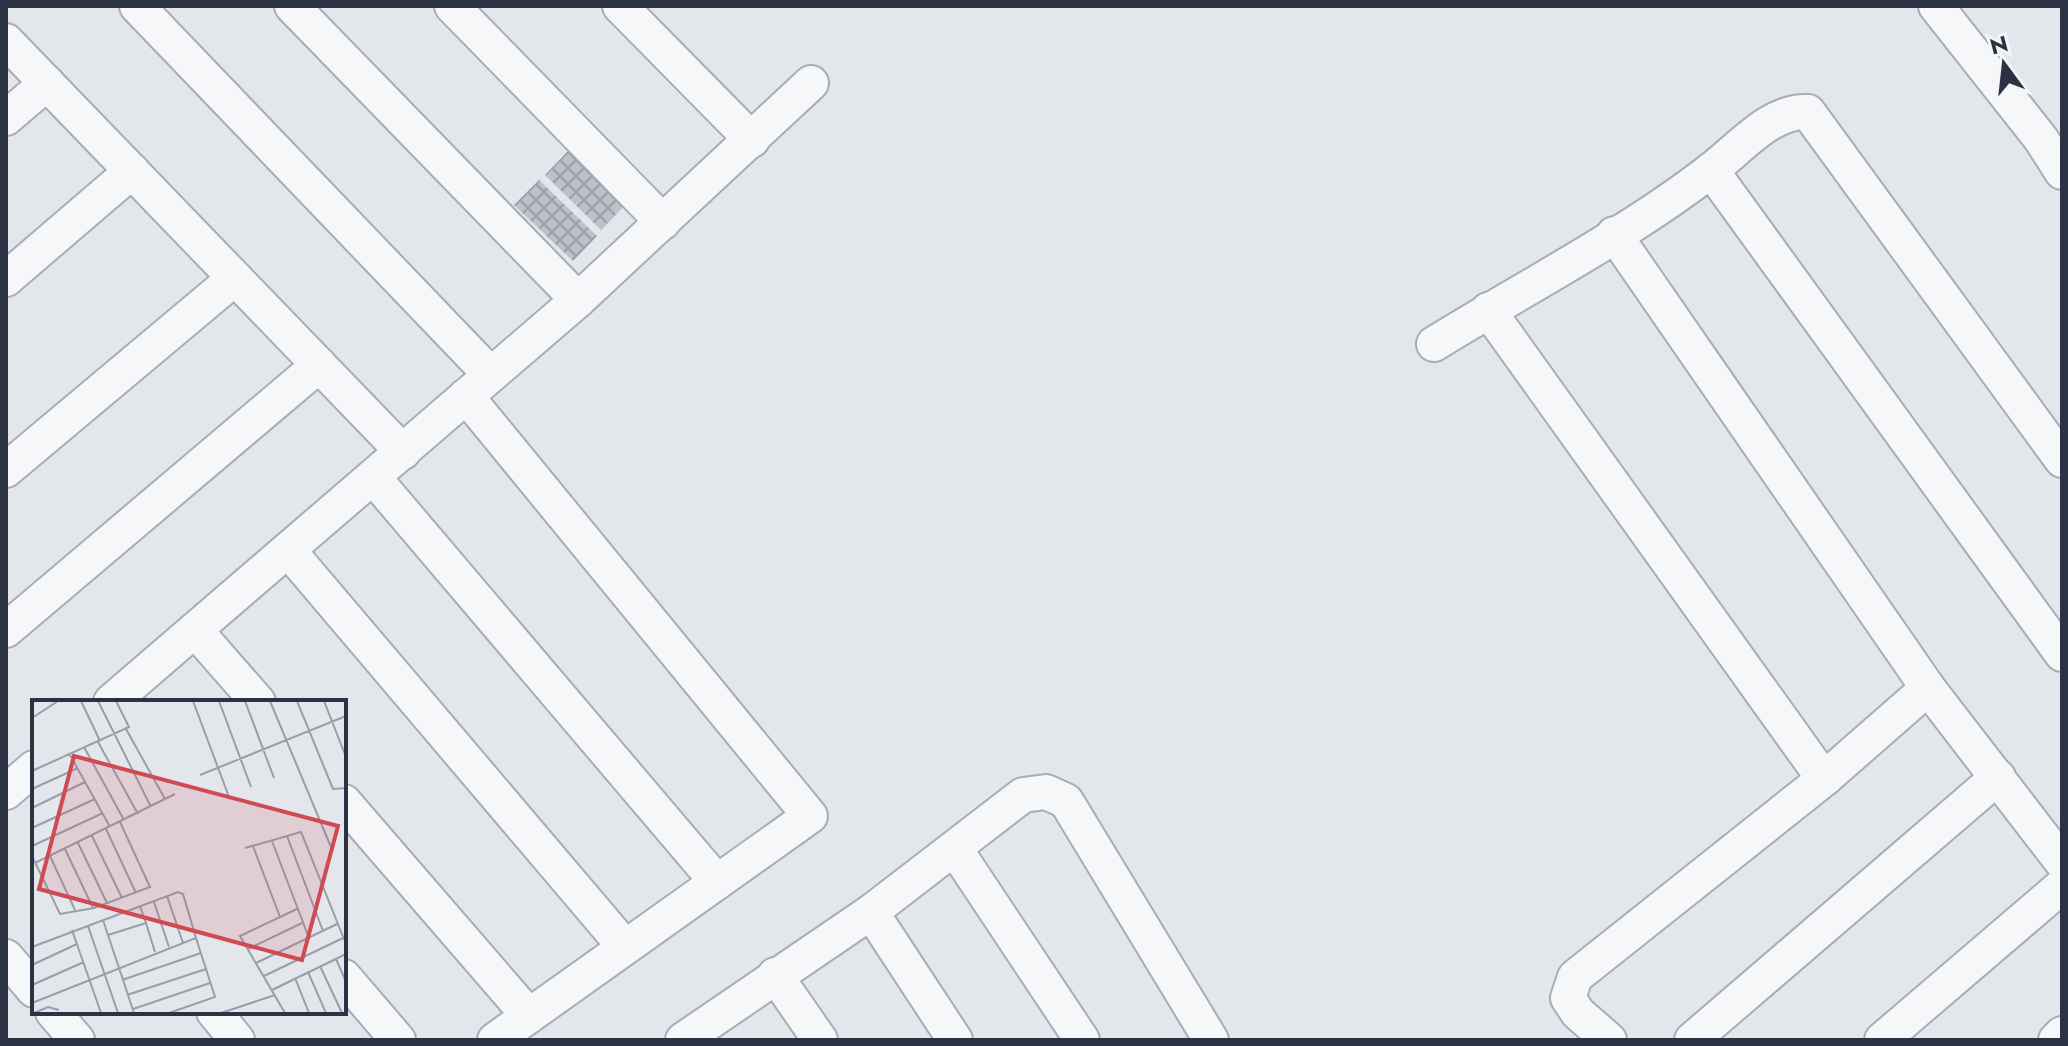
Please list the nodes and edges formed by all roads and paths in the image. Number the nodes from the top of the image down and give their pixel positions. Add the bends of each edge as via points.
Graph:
1 (137, 6) edge
2 (292, 6) edge
3 (452, 6) edge
4 (620, 6) edge
5 (1936, 6) edge
6 (6, 41) edge
7 (47, 83) junction
8 (811, 83) dead end
9 (6, 118) edge
10 (2051, 132) edge
11 (752, 140) junction
12 (1711, 170) junction
13 (132, 171) junction
14 (2062, 172) edge
15 (663, 222) junction
16 (1614, 234) junction
17 (235, 278) junction
18 (6, 279) edge
19 (578, 300) junction
20 (1488, 310) junction
21 (1434, 344) dead end
22 (319, 365) junction
23 (478, 385) junction
24 (403, 452) junction
25 (2062, 460) edge
26 (6, 470) edge
27 (373, 477) junction
28 (288, 550) junction
29 (6, 630) edge
30 (195, 630) junction
31 (2062, 654) edge
32 (1928, 688) junction
33 (113, 700) edge
34 (256, 700) edge
35 (1998, 777) junction
36 (1824, 779) junction
37 (346, 804) edge
38 (955, 849) junction
39 (2062, 862) edge
40 (717, 882) junction
41 (2062, 886) edge
42 (871, 912) junction
43 (625, 947) junction
44 (6, 957) edge
45 (775, 975) junction
46 (346, 979) edge
47 (32, 988) edge
48 (55, 1014) edge
49 (216, 1014) edge
50 (529, 1016) junction
51 (2062, 1034) edge
52 (77, 1040) edge
53 (237, 1040) edge
54 (398, 1040) edge
55 (495, 1040) edge
56 (683, 1040) edge
57 (820, 1040) edge
58 (955, 1040) edge
59 (1082, 1040) edge
60 (1211, 1040) edge
61 (1609, 1040) edge
62 (1692, 1040) edge
63 (1882, 1040) edge
64 (2056, 1040) edge

1 - 23 street
2 - 19 street
3 - 15 street
4 - 11 street
5 - 10 street
6 - 7 street
7 - 9 street
7 - 13 street
8 - 11 street
10 - 14 street
11 - 15 street
12 - 16 street
12 - 25 street via 1772,122 1792,112 1808,112
12 - 31 street
13 - 17 street
13 - 18 street
15 - 19 street
16 - 20 street
16 - 32 street
17 - 22 street
17 - 26 street
19 - 23 street
20 - 21 street
20 - 36 street
22 - 24 street
22 - 29 street
23 - 24 street
23 - 40 street via 810,816
24 - 27 street
27 - 28 street
27 - 40 street
28 - 30 street
28 - 43 street
30 - 33 street
30 - 34 street
32 - 35 street
32 - 36 street
35 - 39 street
35 - 62 street
36 - 61 street via 1575,977 1568,998
37 - 50 street
38 - 42 street
38 - 59 street
38 - 60 street via 1023,795 1046,792 1066,801
40 - 43 street
41 - 63 street
42 - 45 street
42 - 58 street
43 - 50 street
44 - 47 street
45 - 56 street
45 - 57 street
46 - 54 street
48 - 52 street
49 - 53 street
50 - 55 street
51 - 64 street

